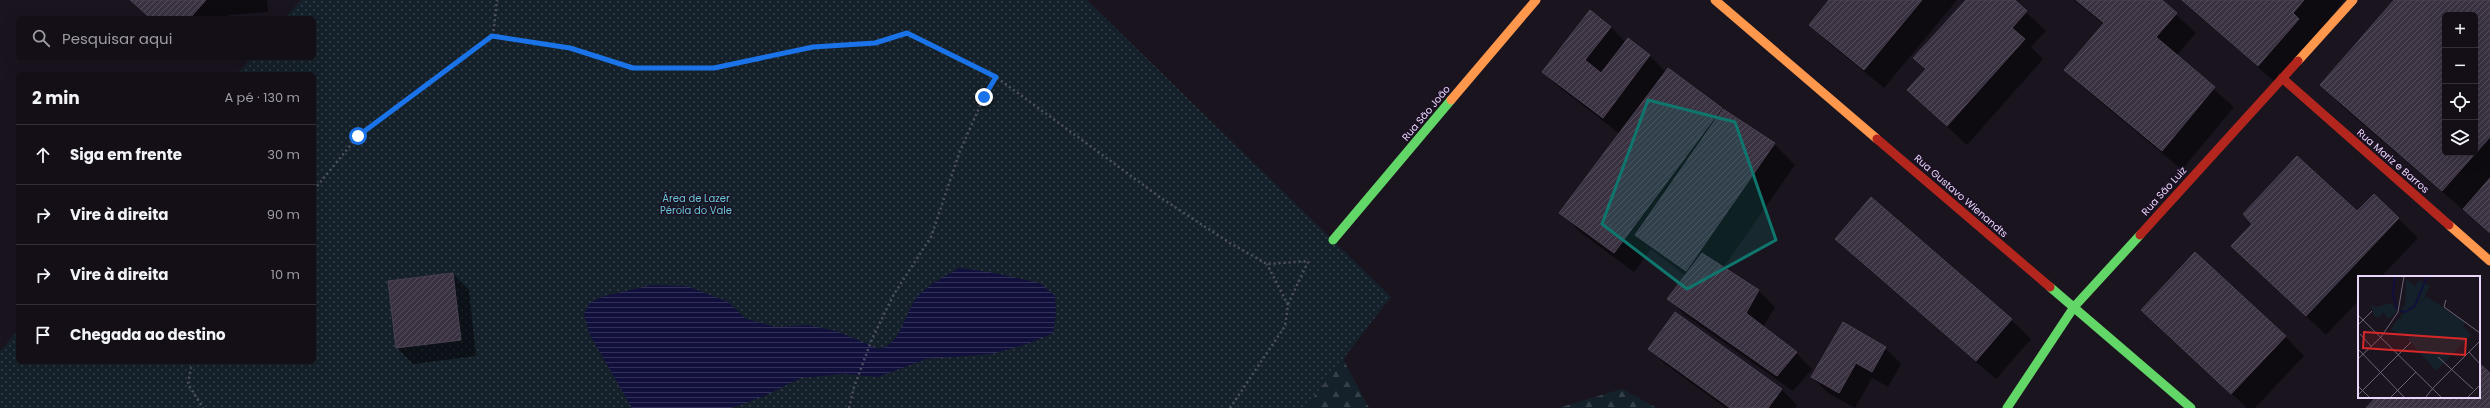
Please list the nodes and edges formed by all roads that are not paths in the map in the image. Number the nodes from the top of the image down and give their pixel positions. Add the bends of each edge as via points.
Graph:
1 (1536, 0) edge
2 (1715, 0) edge
3 (2353, 0) edge
4 (2282, 78) junction
5 (1333, 240) road end
6 (2490, 261) edge
7 (2074, 307) junction
8 (2007, 408) edge
9 (2191, 408) edge

1 - 5 street, Rua São João
2 - 7 street, Rua Gustavo Wienandts
3 - 4 street, Rua São Luiz
4 - 6 street, Rua Mariz e Barros
4 - 7 street, Rua São Luiz
7 - 8 street, Rua São Luiz
7 - 9 street, Rua Gustavo Wienandts

